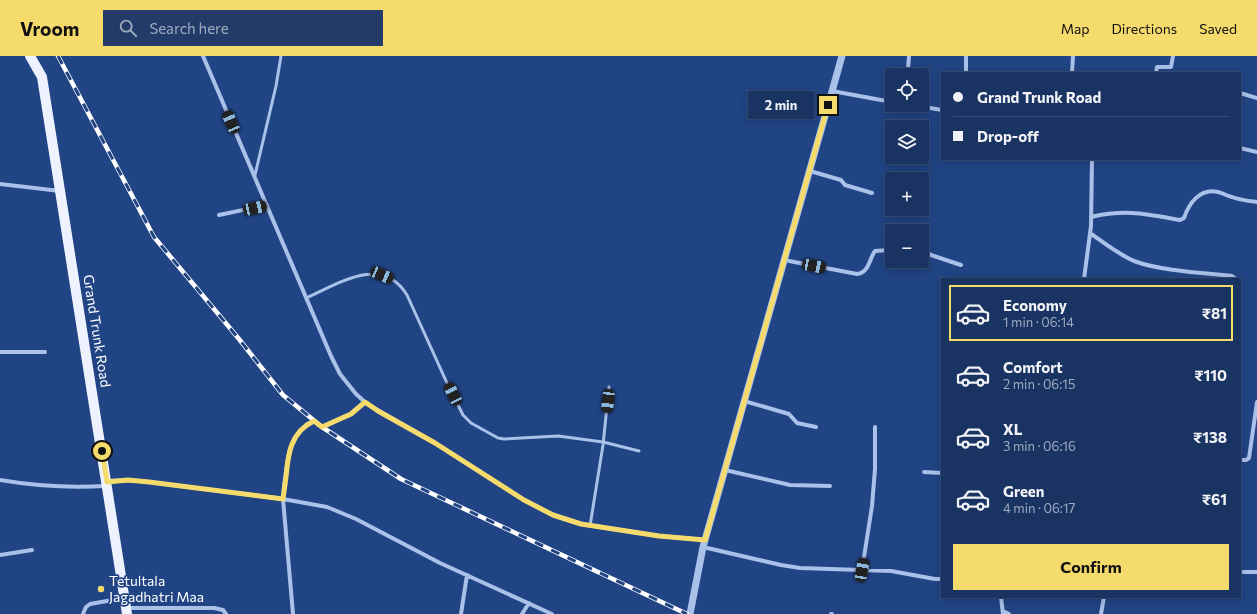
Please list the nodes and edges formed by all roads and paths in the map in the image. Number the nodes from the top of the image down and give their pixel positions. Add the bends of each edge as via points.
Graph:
1 (30, 56) edge
2 (202, 56) edge
3 (281, 56) edge
4 (842, 56) edge
5 (909, 56) edge
6 (966, 56) edge
7 (1073, 56) edge
8 (1173, 56) edge
9 (908, 68) edge
10 (966, 72) edge
11 (1072, 72) edge
12 (1156, 72) edge
13 (832, 91) junction
14 (1241, 93) edge
15 (1257, 98) edge
16 (885, 101) edge
17 (929, 108) edge
18 (941, 110) edge
19 (1241, 148) edge
20 (1257, 152) edge
21 (1092, 160) edge
22 (810, 171) junction
23 (254, 177) junction
24 (0, 184) edge
25 (60, 191) junction
26 (872, 193) dead end
27 (1257, 202) edge
28 (267, 205) junction
29 (219, 215) dead end
30 (1091, 217) junction
31 (1090, 233) junction
32 (885, 250) edge
33 (929, 254) edge
34 (784, 260) junction
35 (961, 265) dead end
36 (1084, 278) edge
37 (1235, 278) edge
38 (306, 298) junction
39 (0, 352) edge
40 (45, 352) dead end
41 (609, 387) dead end
42 (744, 401) junction
43 (365, 402) junction
44 (1257, 402) edge
45 (816, 427) dead end
46 (875, 427) dead end
47 (1252, 439) junction
48 (1257, 440) edge
49 (603, 442) junction
50 (639, 452) dead end
51 (1241, 460) edge
52 (725, 470) junction
53 (924, 472) dead end
54 (941, 473) edge
55 (0, 480) edge
56 (107, 484) junction
57 (830, 486) dead end
58 (283, 499) junction
59 (590, 526) junction
60 (704, 543) junction
61 (32, 550) dead end
62 (0, 555) edge
63 (862, 570) junction
64 (1241, 572) edge
65 (1257, 572) edge
66 (467, 575) junction
67 (941, 579) edge
68 (1000, 598) edge
69 (1104, 598) edge
70 (529, 603) junction
71 (126, 606) edge
72 (1003, 612) edge
73 (83, 614) edge
74 (226, 614) edge
75 (293, 614) edge
76 (461, 614) edge
77 (522, 614) edge
78 (552, 614) edge
79 (690, 614) edge
80 (1009, 614) edge
81 (1101, 614) edge

1 - 25 main road, Grand Trunk Road via 42,77
2 - 23 street
3 - 23 lane
4 - 13 street
5 - 9 street
6 - 10 street
7 - 11 street
8 - 12 street via 1171,67 1157,67
13 - 16 street
13 - 22 street
14 - 15 street
17 - 18 street
19 - 20 street
21 - 30 street
22 - 26 street
22 - 34 street
23 - 28 street
24 - 25 street
25 - 56 main road, Grand Trunk Road
27 - 30 street via 1209,191 1198,195 1190,204 1184,218 1180,220 1130,212
28 - 29 street
28 - 38 street
30 - 31 street
31 - 36 street
31 - 37 street via 1123,256 1136,261
32 - 34 street via 874,252 866,270 861,274
33 - 35 street
34 - 42 street
38 - 43 street via 340,374
38 - 49 lane via 358,275 382,275 395,280 407,295 447,384 463,415 471,423 504,439 558,436
39 - 40 street
41 - 49 lane
42 - 45 street via 789,414 797,423
42 - 52 street
43 - 58 street via 351,414 322,427 314,421 307,424 296,436 288,457
43 - 59 street via 524,500 560,518
44 - 47 street
46 - 63 street via 872,506
47 - 48 street
47 - 51 street via 1248,460
49 - 50 lane
49 - 59 lane
52 - 57 street via 790,485
52 - 60 street
53 - 54 street
55 - 56 street via 27,485 74,487
56 - 58 street via 128,480
56 - 71 main road, Grand Trunk Road
58 - 66 street via 340,512
58 - 75 street
59 - 60 street
60 - 63 street via 781,565
60 - 79 street
61 - 62 street
63 - 67 street via 891,571
64 - 65 street
66 - 70 street
66 - 76 street
68 - 72 street
69 - 81 street
70 - 77 street
70 - 78 street
71 - 73 street via 90,604
71 - 74 street via 214,608 223,610
72 - 80 street

